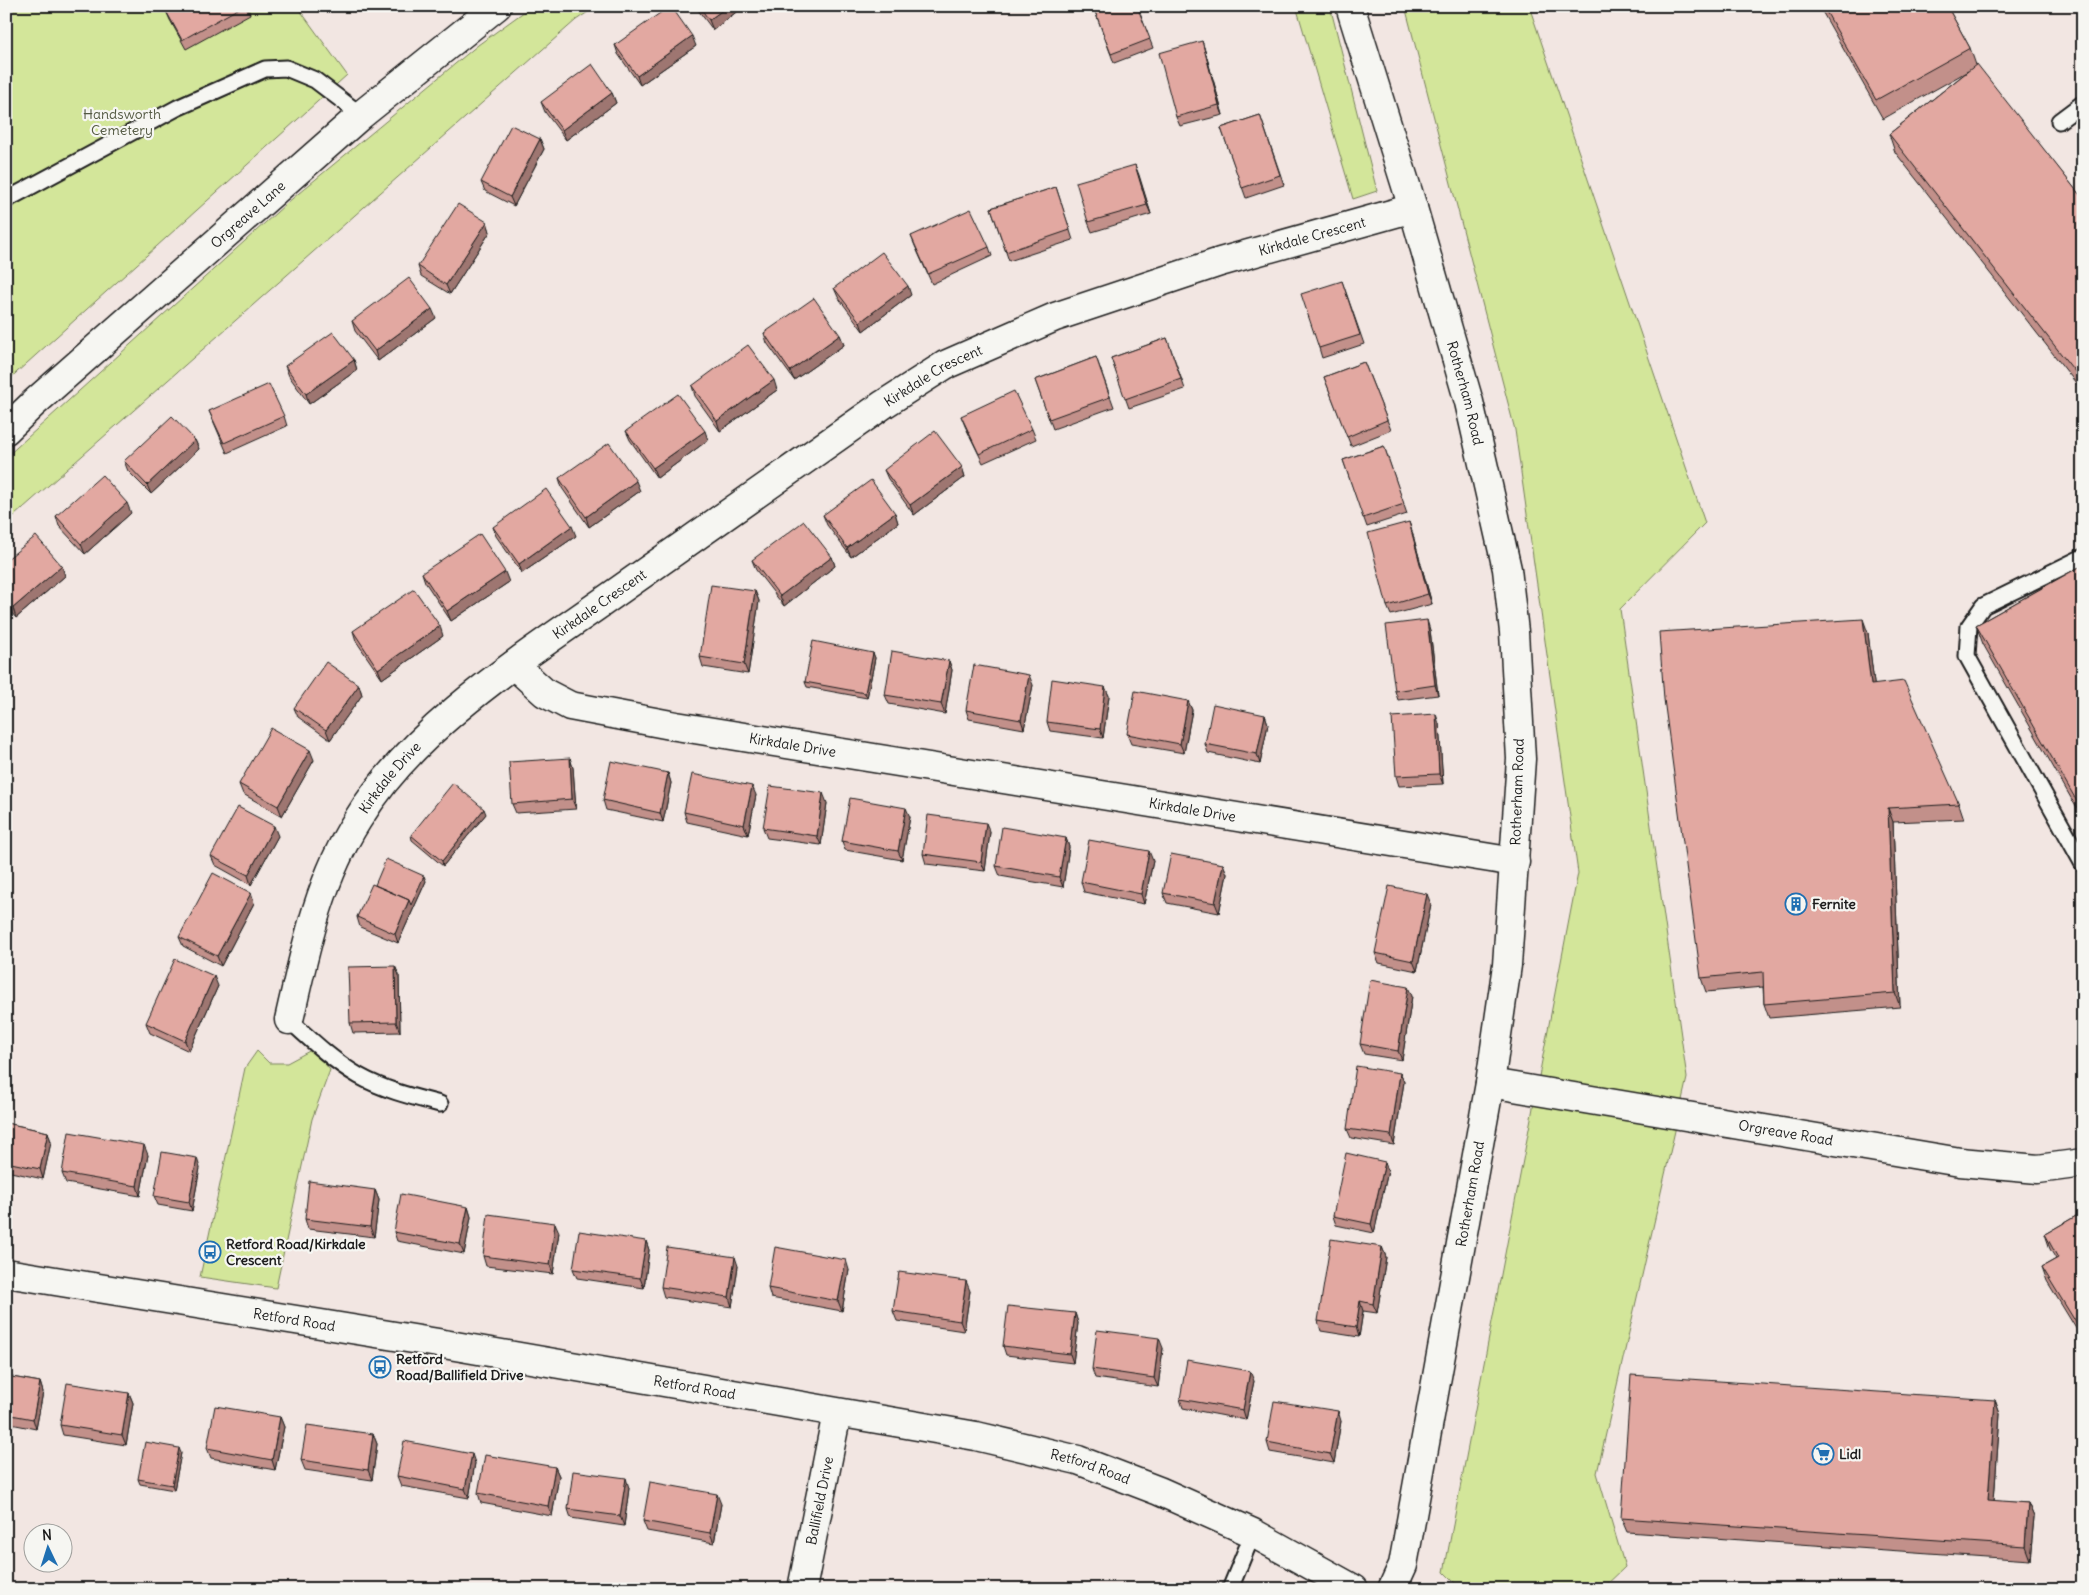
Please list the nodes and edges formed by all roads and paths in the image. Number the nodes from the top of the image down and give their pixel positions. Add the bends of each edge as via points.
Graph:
1 (496, 6) edge
2 (1350, 6) edge
3 (2083, 103) edge
4 (361, 115) junction
5 (2059, 121) dead end
6 (6, 200) edge
7 (1413, 208) junction
8 (6, 430) edge
9 (2083, 557) edge
10 (514, 665) junction
11 (1515, 862) junction
12 (2083, 864) edge
13 (289, 1020) joint
14 (1490, 1083) junction
15 (440, 1104) dead end
16 (2083, 1163) edge
17 (6, 1273) edge
18 (837, 1413) junction
19 (1253, 1532) junction
20 (802, 1589) edge
21 (1230, 1589) edge
22 (1354, 1589) edge
23 (1392, 1589) edge

1 - 4 main road, Orgreave Lane
2 - 7 main road, Rotherham Road
3 - 5 lane
4 - 6 lane via 315,80 286,68 265,69 177,108
4 - 8 main road, Orgreave Lane
7 - 10 main road, Kirkdale Crescent via 1220,262 1055,317 945,365 884,404
7 - 11 main road, Rotherham Road via 1469,402 1507,569 1521,759
9 - 12 lane via 1983,606 1969,626 1968,656
10 - 11 main road, Kirkdale Drive via 545,693 570,706 686,728
10 - 13 main road, Kirkdale Drive via 421,740 358,818 333,866 315,912
11 - 14 main road, Rotherham Road via 1507,965
13 - 15 lane via 359,1076 398,1093
14 - 16 main road, Orgreave Road via 1960,1162 2038,1169
14 - 23 main road, Rotherham Road via 1403,1565
17 - 18 main road, Retford Road via 438,1343
18 - 19 main road, Retford Road via 976,1436 1078,1460
18 - 20 main road, Ballifield Drive
19 - 21 lane
19 - 22 main road, Retford Road

